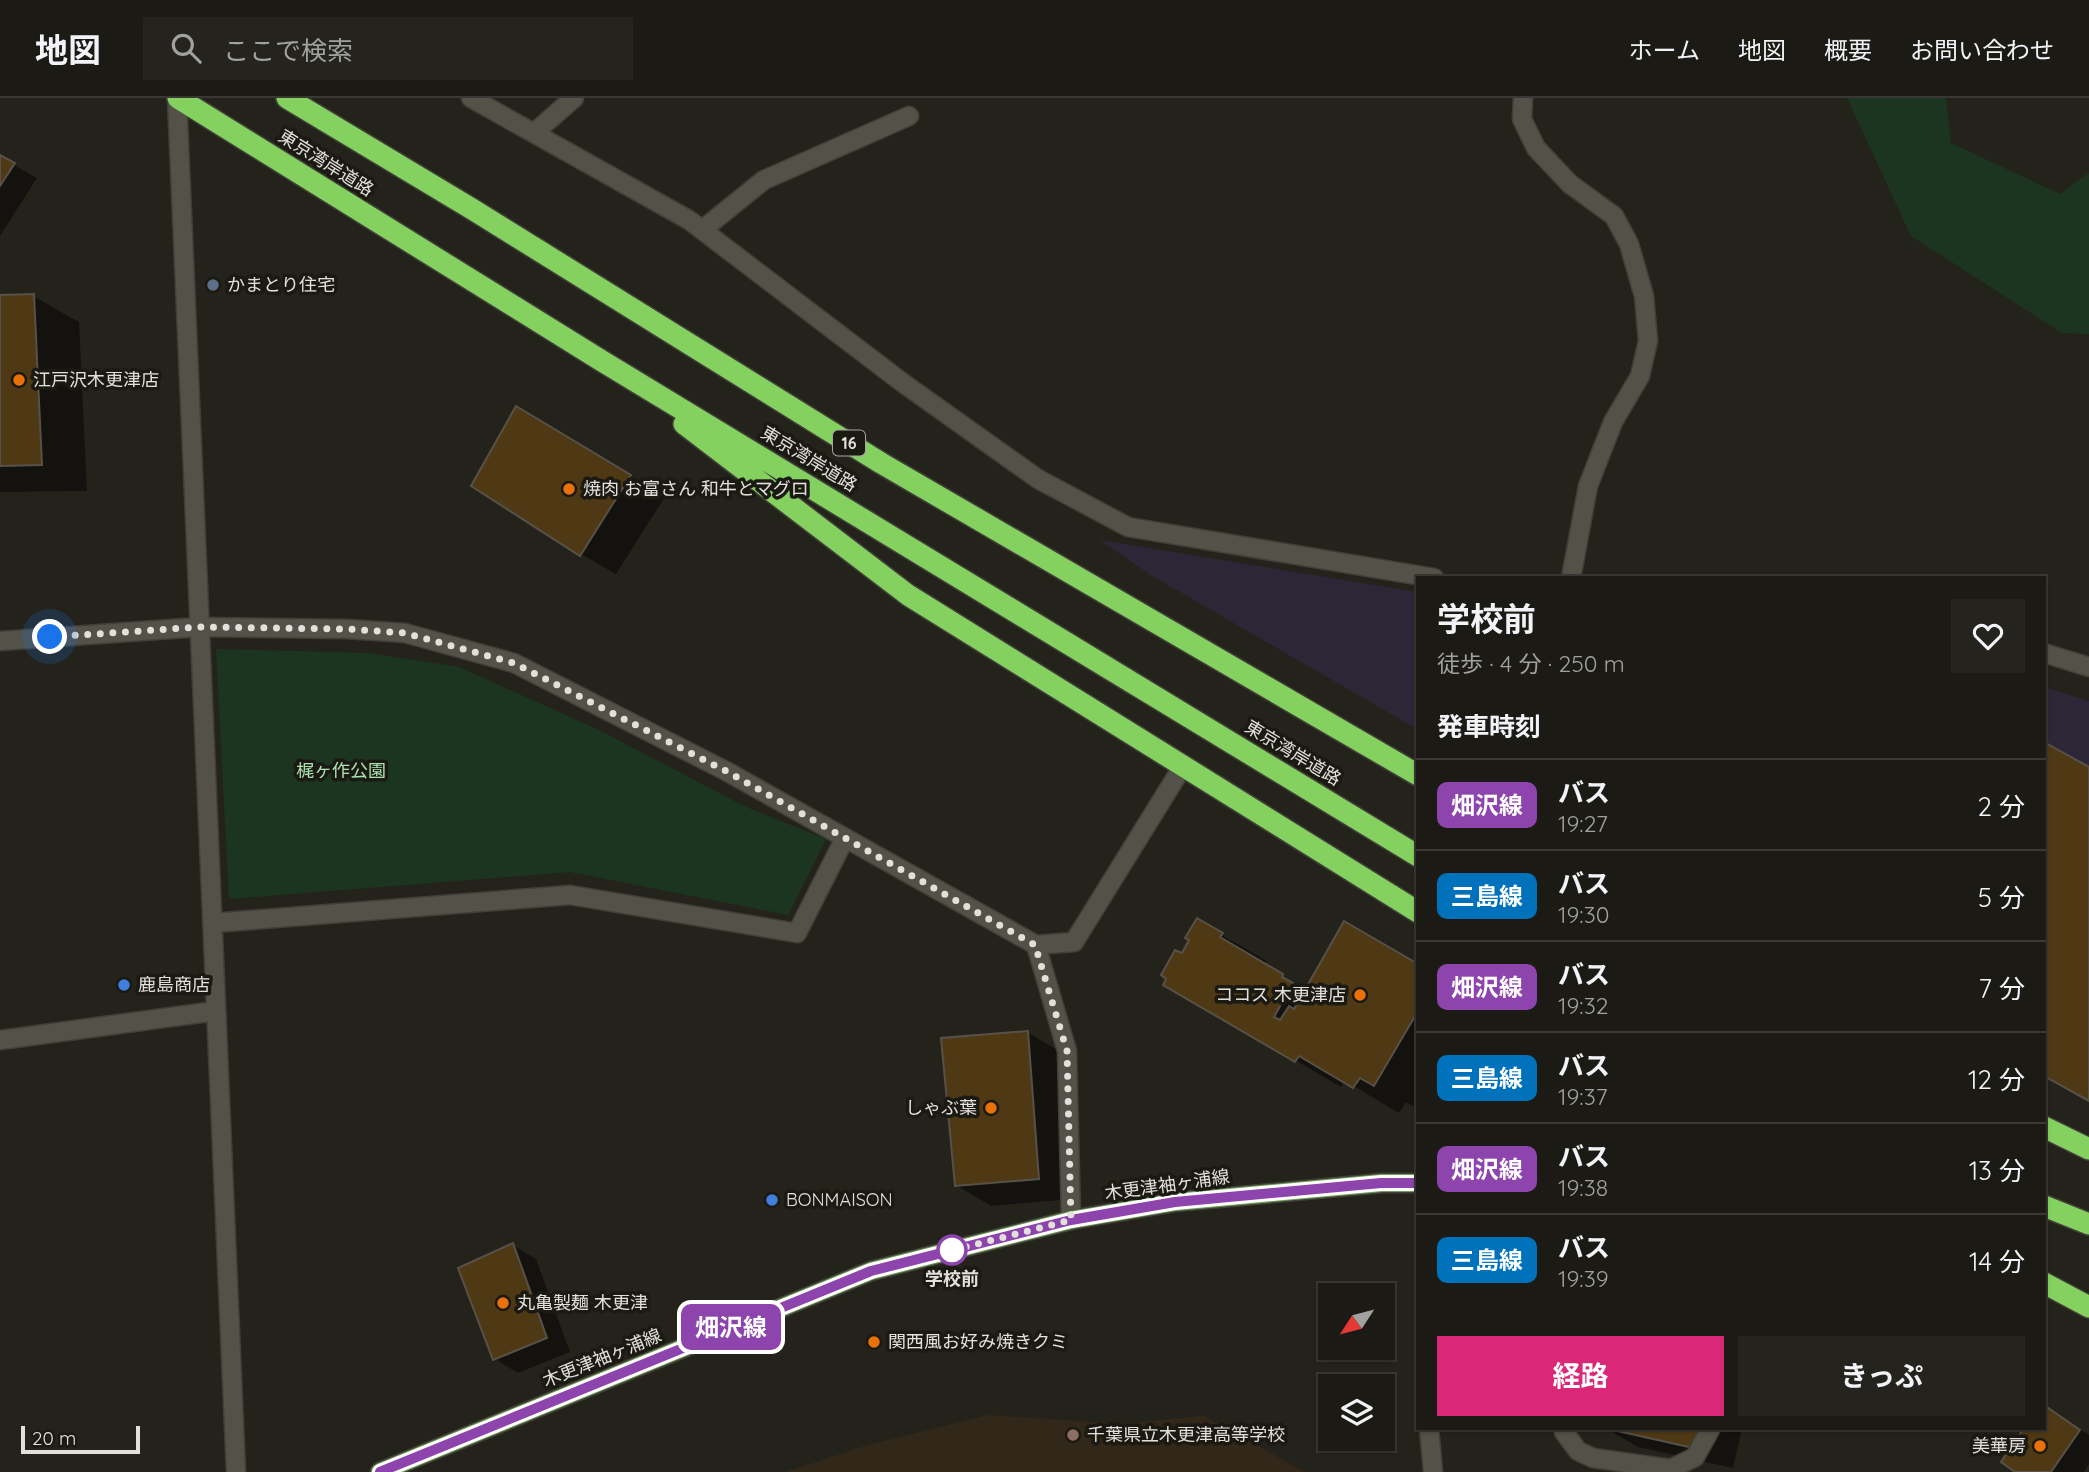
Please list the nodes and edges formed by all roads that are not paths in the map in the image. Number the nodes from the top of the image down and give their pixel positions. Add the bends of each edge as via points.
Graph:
1 (178, 98) edge
2 (287, 98) edge
3 (471, 98) edge
4 (573, 98) edge
5 (1523, 98) edge
6 (909, 117) dead end
7 (534, 133) junction
8 (702, 230) junction
9 (602, 361) junction
10 (1422, 576) edge
11 (1571, 576) edge
12 (200, 627) junction
13 (0, 641) edge
14 (2046, 654) edge
15 (2089, 667) edge
16 (1183, 766) junction
17 (1416, 774) edge
18 (845, 838) junction
19 (1416, 855) edge
20 (1416, 911) edge
21 (213, 923) junction
22 (1035, 945) junction
23 (216, 1011) junction
24 (0, 1040) edge
25 (2046, 1128) edge
26 (2089, 1149) edge
27 (1416, 1183) edge
28 (2046, 1207) edge
29 (1071, 1220) junction
30 (2089, 1224) edge
31 (2046, 1284) edge
32 (2089, 1307) edge
33 (1429, 1430) edge
34 (1564, 1430) edge
35 (1710, 1430) edge
36 (236, 1472) edge
37 (380, 1472) edge
38 (1433, 1472) edge

1 - 9 highway, 東京湾岸道路
1 - 12 street
2 - 17 highway, 東京湾岸道路 / 16 via 881,463
3 - 7 street
4 - 7 street
5 - 11 street via 1522,119 1536,148 1570,184 1614,216 1629,244 1644,296 1648,341 1640,376 1613,422 1588,486
6 - 8 street via 764,180
7 - 8 street
8 - 10 street via 1038,479 1128,527
9 - 16 highway via 908,595
9 - 19 highway, 東京湾岸道路
12 - 13 street
12 - 18 street via 405,633 514,663 713,764
12 - 21 street
14 - 15 street
16 - 20 highway
16 - 22 street via 1074,942
18 - 21 street via 797,933 570,895
18 - 22 street
21 - 23 street
22 - 29 street via 1067,1051
23 - 24 street
23 - 36 street
25 - 26 highway
27 - 29 main road, 木更津袖ヶ浦線 via 1175,1202
28 - 30 highway
29 - 37 main road, 木更津袖ヶ浦線 via 871,1271
31 - 32 highway
33 - 38 street
34 - 35 street via 1578,1451 1593,1458 1671,1469 1695,1457

